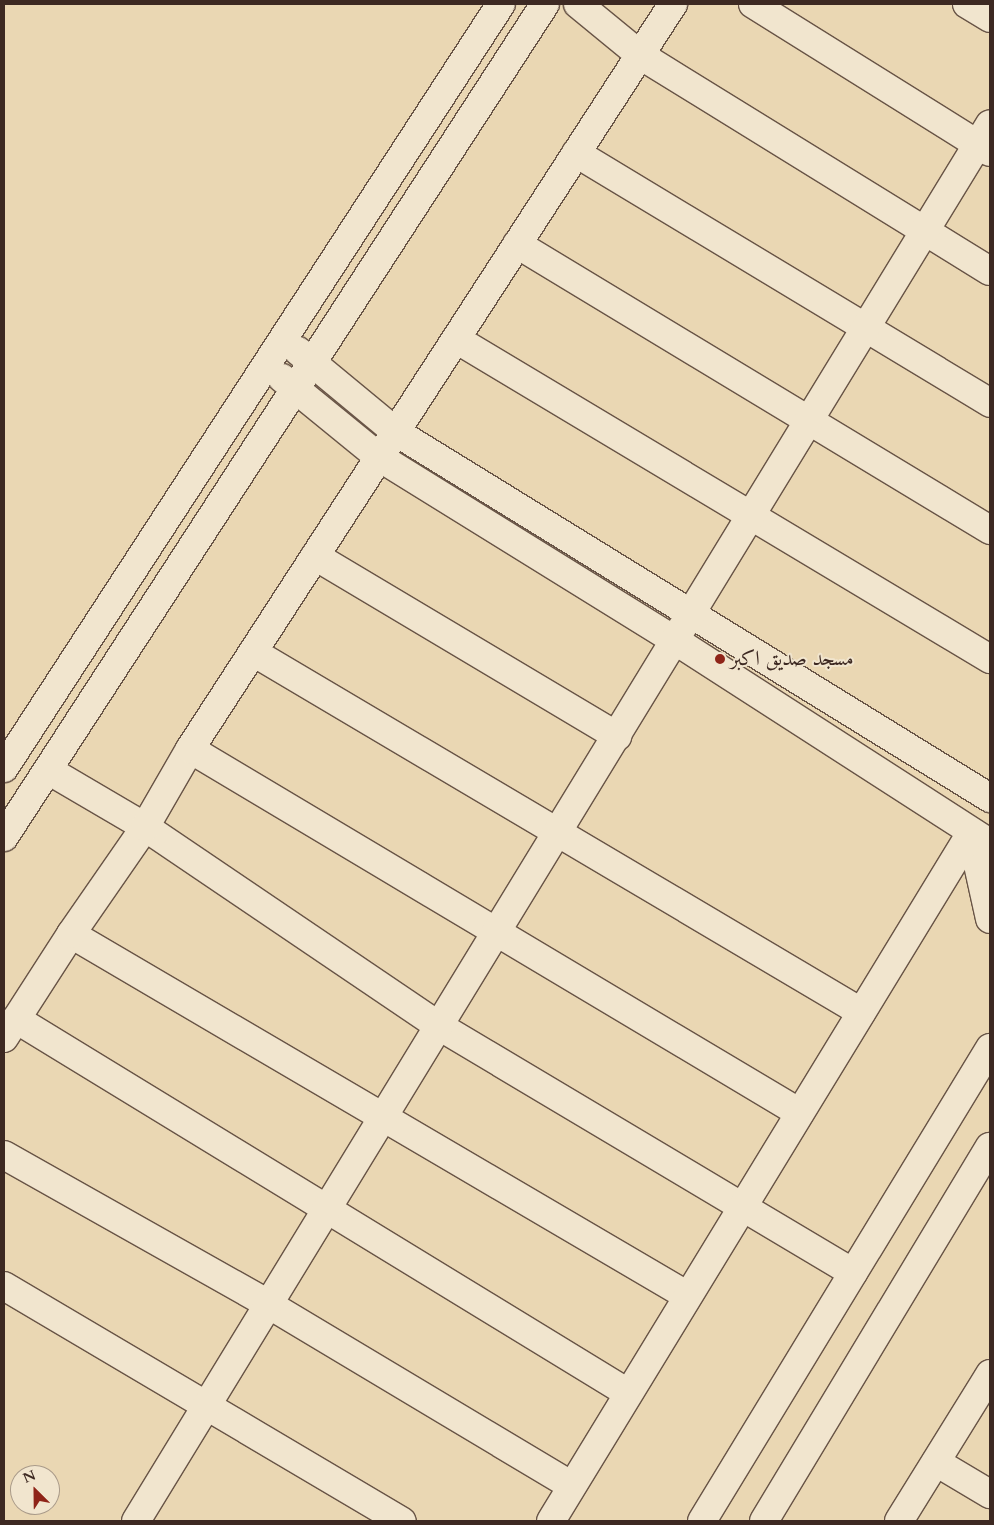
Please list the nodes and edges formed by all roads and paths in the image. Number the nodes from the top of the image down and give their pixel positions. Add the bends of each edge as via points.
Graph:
1 (501, 4) edge
2 (545, 4) edge
3 (578, 4) edge
4 (673, 4) edge
5 (753, 4) edge
6 (967, 4) edge
7 (990, 18) edge
8 (640, 55) junction
9 (986, 140) edge
10 (576, 153) junction
11 (924, 232) junction
12 (517, 244) junction
13 (990, 271) edge
14 (866, 328) junction
15 (284, 338) junction
16 (456, 339) junction
17 (267, 364) junction
18 (311, 364) junction
19 (295, 389) junction
20 (990, 403) edge
21 (810, 420) junction
22 (396, 432) junction
23 (379, 457) junction
24 (751, 518) junction
25 (990, 530) edge
26 (315, 556) junction
27 (692, 614) junction
28 (676, 641) junction
29 (253, 652) junction
30 (990, 660) edge
31 (618, 736) junction
32 (190, 749) junction
33 (4, 768) edge
34 (48, 770) junction
35 (989, 795) edge
36 (145, 827) junction
37 (558, 832) junction
38 (4, 837) edge
39 (980, 838) edge
40 (990, 919) edge
41 (497, 932) junction
42 (71, 934) junction
43 (861, 1012) junction
44 (439, 1026) junction
45 (10, 1029) edge
46 (990, 1048) edge
47 (800, 1113) junction
48 (382, 1118) junction
49 (990, 1147) edge
50 (4, 1155) edge
51 (742, 1207) junction
52 (327, 1209) junction
53 (853, 1273) junction
54 (4, 1286) edge
55 (688, 1296) junction
56 (268, 1304) junction
57 (990, 1374) edge
58 (628, 1394) junction
59 (206, 1405) junction
60 (936, 1462) junction
61 (572, 1486) junction
62 (990, 1494) edge
63 (147, 1517) edge
64 (402, 1521) edge
65 (551, 1521) edge
66 (702, 1521) edge
67 (764, 1521) edge
68 (899, 1521) edge

1 - 15 street
2 - 18 street
3 - 8 street
4 - 8 street
5 - 9 street
6 - 7 street
8 - 10 street
8 - 11 street
9 - 11 street
10 - 12 street
10 - 14 street
11 - 13 street
11 - 14 street
12 - 16 street
12 - 21 street
14 - 20 street
14 - 21 street
15 - 17 street
15 - 18 street
16 - 22 street
16 - 24 street
17 - 19 street
17 - 33 street
18 - 19 street
18 - 22 street
19 - 23 street
19 - 34 street
21 - 24 street
21 - 25 street
22 - 23 street
22 - 27 street
23 - 26 street
23 - 28 street
24 - 27 street
24 - 30 street
26 - 29 street
26 - 31 street
27 - 28 street
27 - 35 street
28 - 31 street
28 - 39 street
29 - 32 street
29 - 37 street
31 - 37 street
32 - 36 street
32 - 41 street
34 - 36 street
34 - 38 street
36 - 42 street
36 - 44 street
37 - 41 street
37 - 43 street
39 - 40 street
39 - 43 street
41 - 44 street
41 - 47 street
42 - 45 street
42 - 48 street
43 - 47 street
44 - 48 street
44 - 51 street
45 - 52 street
46 - 53 street
47 - 51 street
48 - 52 street
48 - 55 street
49 - 67 street
50 - 56 street
51 - 53 street
51 - 55 street
52 - 56 street
52 - 58 street
53 - 66 street
54 - 59 street
55 - 58 street
56 - 59 street
56 - 61 street
57 - 60 street
58 - 61 street
59 - 63 street
59 - 64 street
60 - 62 street
60 - 68 street
61 - 65 street

